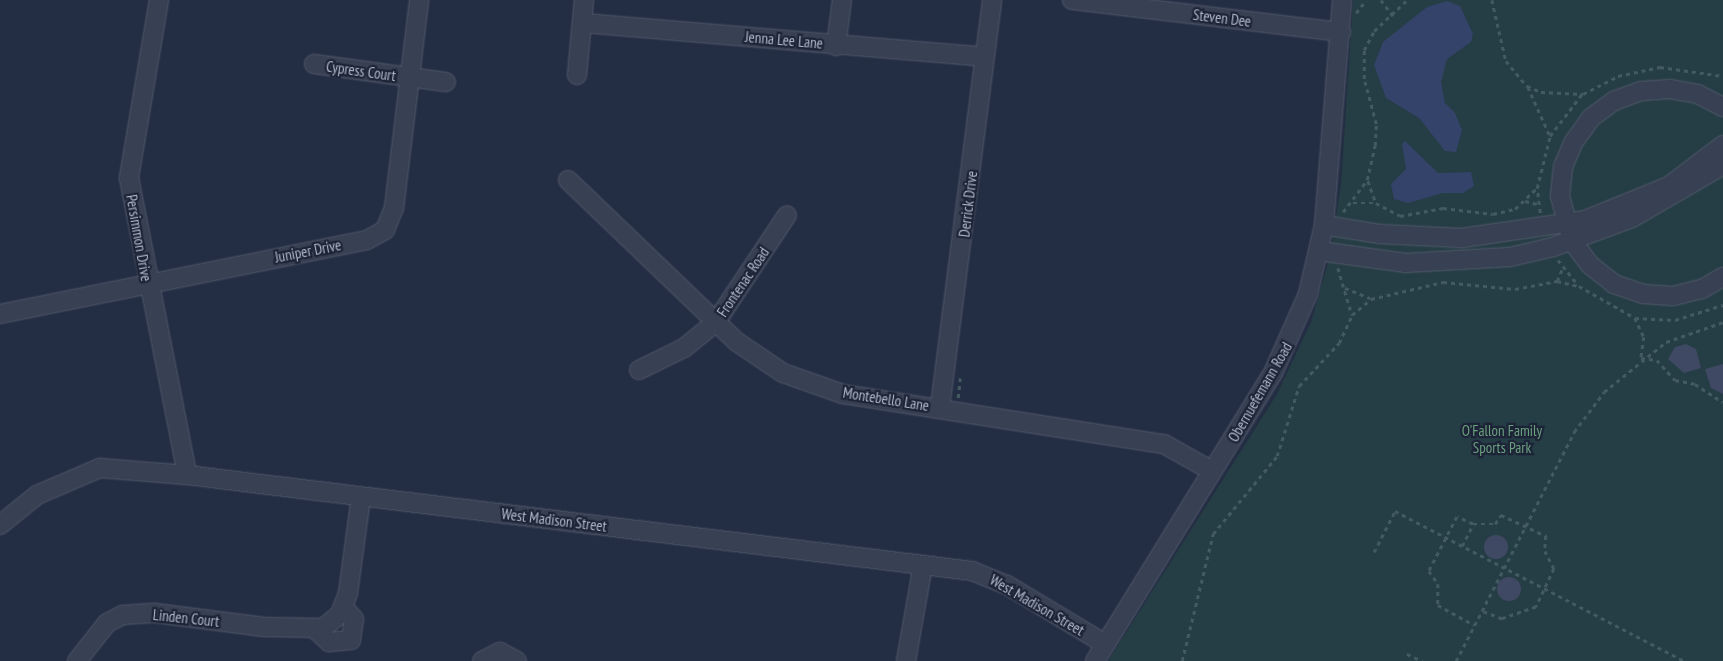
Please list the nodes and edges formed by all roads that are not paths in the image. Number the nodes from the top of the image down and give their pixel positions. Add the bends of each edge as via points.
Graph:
1 (159, 0) edge
2 (419, 0) edge
3 (584, 0) edge
4 (842, 0) edge
5 (992, 0) edge
6 (1072, 0) edge
7 (1348, 7) edge
8 (583, 23) junction
9 (1341, 32) junction
10 (836, 46) junction
11 (985, 57) junction
12 (314, 64) dead end
13 (577, 75) dead end
14 (409, 77) junction
15 (446, 82) dead end
16 (1723, 107) edge
17 (1723, 145) edge
18 (1723, 165) edge
19 (568, 180) dead end
20 (787, 215) dead end
21 (1565, 224) junction
22 (1324, 225) junction
23 (1572, 241) junction
24 (1319, 251) junction
25 (1723, 277) edge
26 (147, 283) junction
27 (0, 314) edge
28 (716, 322) junction
29 (639, 370) dead end
30 (940, 407) junction
31 (1212, 471) junction
32 (187, 475) junction
33 (361, 496) junction
34 (0, 525) edge
35 (923, 565) junction
36 (343, 607) junction
37 (316, 630) junction
38 (1105, 644) junction
39 (77, 661) edge
40 (482, 661) edge
41 (517, 661) edge
42 (906, 661) edge
43 (1095, 661) edge

1 - 26 street, Persimmon Drive via 129,178
2 - 14 street, Juniper Drive
3 - 8 street
4 - 10 street
5 - 11 street, Derrick Drive
6 - 9 street, Steven Dee
7 - 9 street, Obernuefemann Road
8 - 10 street, Jenna Lee Lane
8 - 13 street
9 - 22 street, Obernuefemann Road
10 - 11 street, Jenna Lee Lane
11 - 30 street, Derrick Drive
12 - 14 street, Cypress Court
14 - 15 street, Cypress Court
14 - 26 street, Juniper Drive via 394,208 385,230 366,240
16 - 21 street via 1698,94 1660,90 1614,101 1591,118 1574,141 1563,167 1560,196
17 - 21 street via 1645,198
18 - 23 street via 1662,203
19 - 28 street, Montebello Lane
20 - 28 street, Frontenac Road
21 - 22 street via 1446,238
21 - 23 street
22 - 24 street, Obernuefemann Road
23 - 24 street via 1470,262 1405,263
23 - 25 street via 1590,266 1614,284 1642,294 1673,296 1702,289
24 - 31 street, Obernuefemann Road via 1308,294 1281,358
26 - 27 street, Juniper Drive
26 - 32 street, Persimmon Drive
28 - 29 street, Frontenac Road via 684,348
28 - 30 street, Montebello Lane via 783,373 843,394
30 - 31 street, Montebello Lane via 1164,444
31 - 38 street, Obernuefemann Road
32 - 33 street, West Madison Street
32 - 34 street, West Madison Street via 100,468 38,495
33 - 35 street, West Madison Street
33 - 36 street via 352,573
35 - 38 street, West Madison Street via 989,575
35 - 42 street
36 - 37 street via 332,622
36 - 37 street, Linden Court via 354,619 351,640 340,644 329,642
37 - 39 street, Linden Court via 155,613 123,615 107,624
38 - 43 street, Obernuefemann Road
40 - 41 street via 500,652

